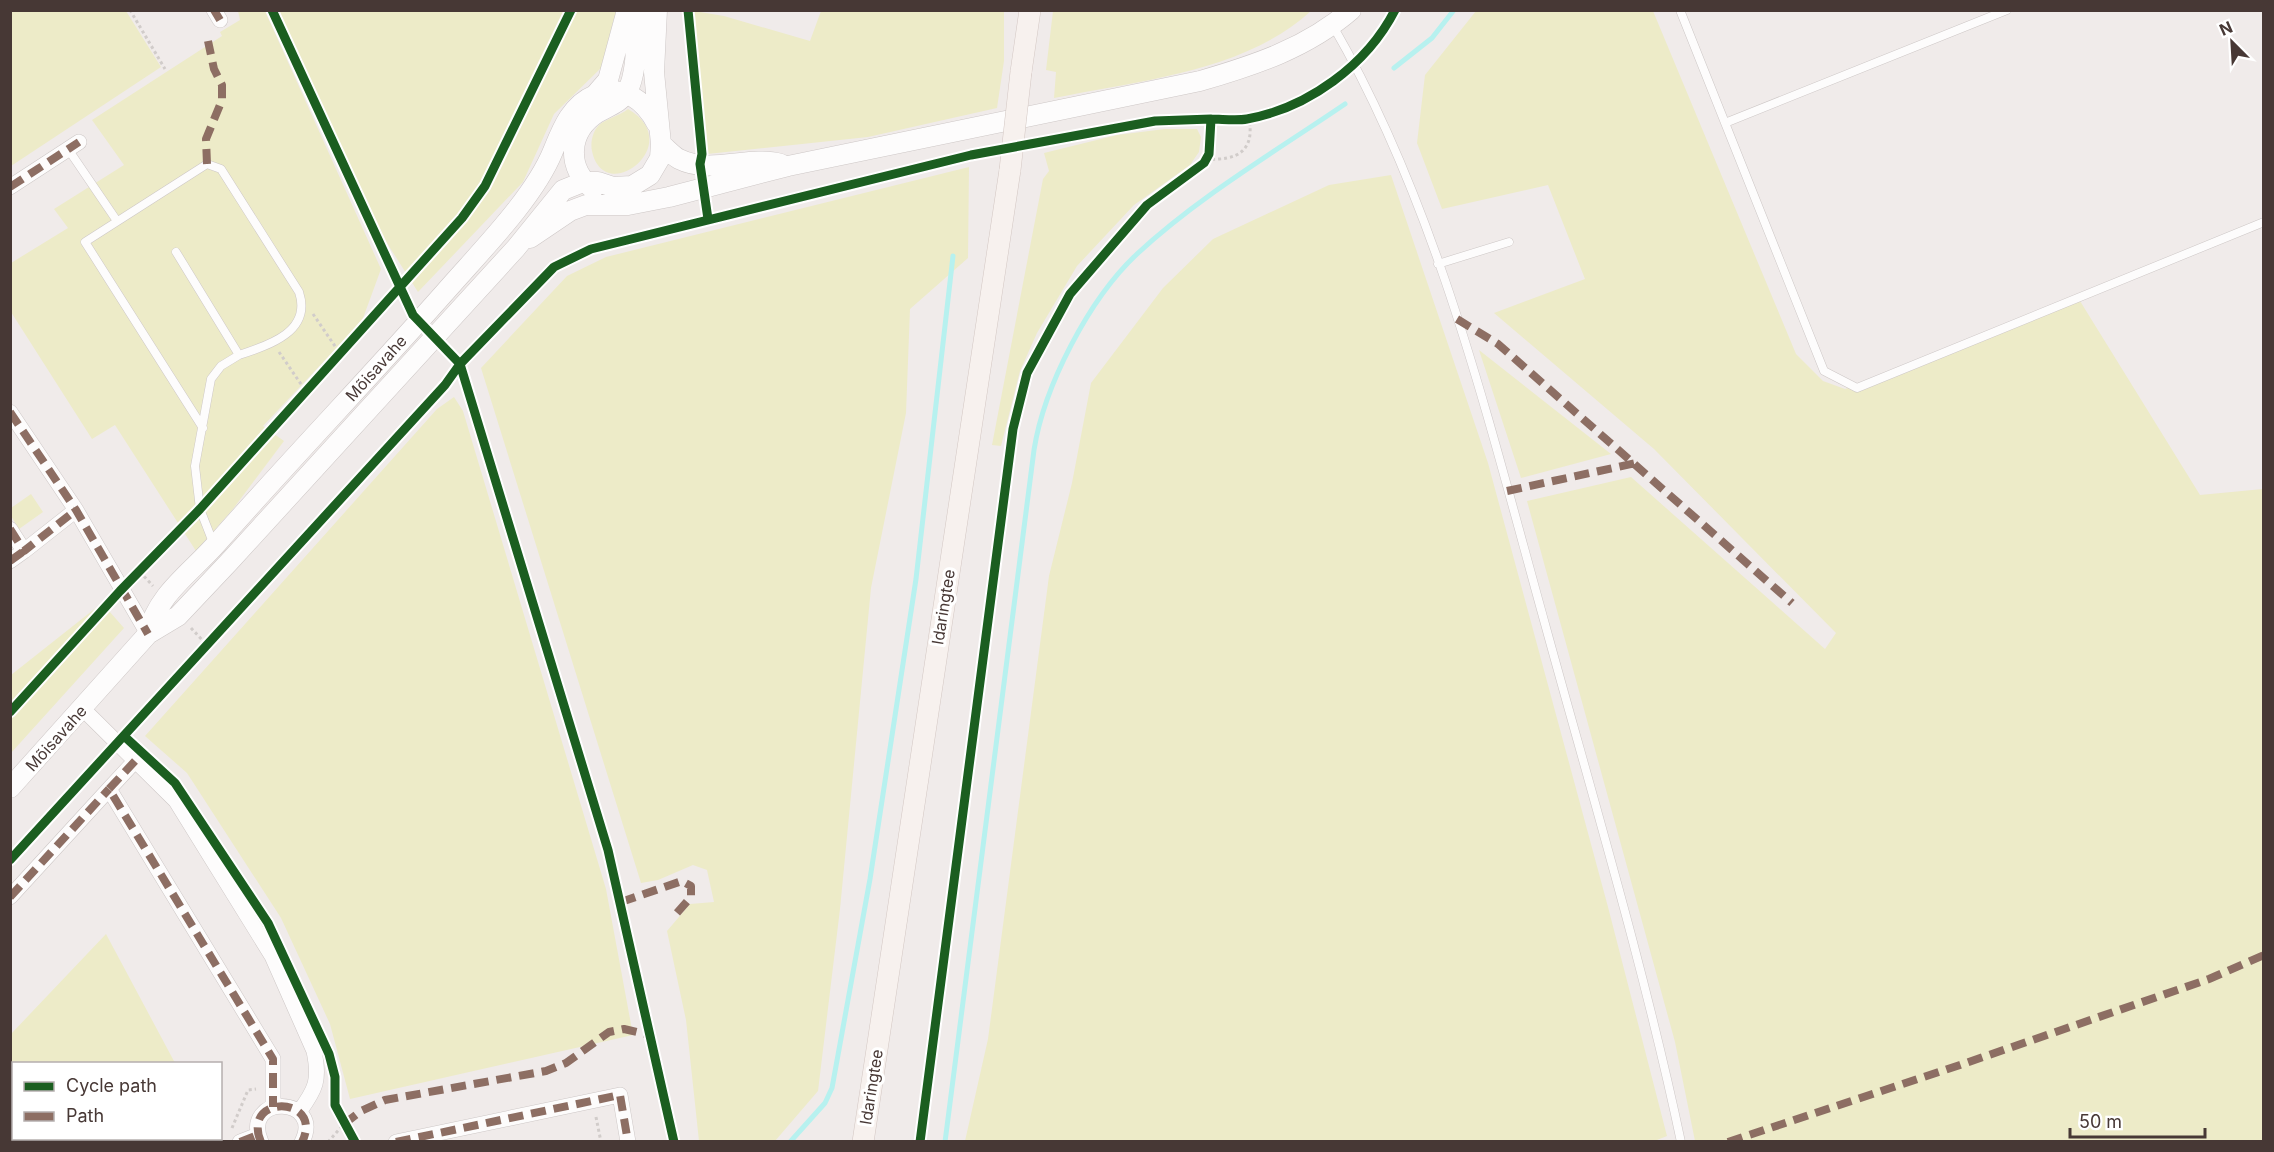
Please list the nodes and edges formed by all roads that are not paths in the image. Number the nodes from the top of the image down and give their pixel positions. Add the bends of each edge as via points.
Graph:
1 (627, 10) edge
2 (638, 10) edge
3 (657, 10) edge
4 (1021, 10) edge
5 (1030, 10) edge
6 (1351, 10) edge
7 (1680, 10) edge
8 (2007, 10) edge
9 (1335, 18) edge
10 (1021, 72) junction
11 (626, 93) junction
12 (595, 95) junction
13 (1725, 123) junction
14 (660, 135) junction
15 (73, 146) joint
16 (788, 166) junction
17 (583, 182) junction
18 (10, 187) edge
19 (612, 203) junction
20 (117, 221) junction
21 (2264, 222) edge
22 (1509, 242) dead end
23 (516, 249) junction
24 (176, 252) dead end
25 (1438, 264) junction
26 (239, 355) junction
27 (10, 412) edge
28 (203, 428) junction
29 (76, 510) junction
30 (10, 529) edge
31 (215, 546) junction
32 (24, 551) junction
33 (10, 561) edge
34 (229, 562) junction
35 (148, 634) junction
36 (83, 709) junction
37 (135, 761) junction
38 (10, 788) edge
39 (109, 789) junction
40 (10, 897) edge
41 (273, 1107) junction
42 (299, 1112) junction
43 (260, 1138) edge
44 (304, 1141) edge
45 (240, 1142) edge
46 (396, 1142) edge
47 (628, 1142) edge
48 (863, 1142) edge
49 (1681, 1142) edge

1 - 12 street, Mõisavahe via 610,72
2 - 11 street via 632,77
3 - 14 street via 654,72
4 - 10 main road, Idaringtee
5 - 10 main road, Idaringtee
6 - 9 street
7 - 13 lane
8 - 13 lane
9 - 16 street via 1261,64 1200,81
9 - 25 lane via 1366,84
10 - 48 main road, Idaringtee, bridge via 1010,170
11 - 12 street
11 - 14 street via 649,109
11 - 17 street via 581,128 572,148 574,167
12 - 31 street, Mõisavahe via 570,115 532,188 461,273
13 - 21 lane via 1824,371 1857,388
14 - 16 street via 680,159 700,164 769,161
14 - 17 street via 660,158 650,174 632,186 613,188
15 - 18 street
15 - 20 lane
16 - 19 street via 669,197 628,205
17 - 19 street
17 - 23 street, Mõisavahe via 563,190
19 - 23 street via 570,211
20 - 26 lane via 207,164 221,169 302,302 297,324 272,342
20 - 28 lane via 84,243
22 - 25 lane
23 - 34 street, Mõisavahe
24 - 26 lane
25 - 49 lane via 1535,589 1661,1045
26 - 28 lane via 211,378
27 - 29 street
28 - 31 lane via 195,466 200,509
29 - 32 street
29 - 35 street
30 - 32 street
31 - 34 lane
31 - 35 street, Mõisavahe via 163,599 152,615
32 - 33 street
34 - 35 street, Mõisavahe via 178,616
35 - 36 street, Mõisavahe
36 - 37 street
36 - 38 street, Mõisavahe
37 - 39 street
37 - 42 street via 176,801 272,956 316,1063 314,1092
39 - 40 street
39 - 41 street via 273,1059
41 - 42 street via 287,1106
41 - 43 street via 262,1115
42 - 44 street via 305,1125
43 - 45 street
46 - 47 street via 620,1095

